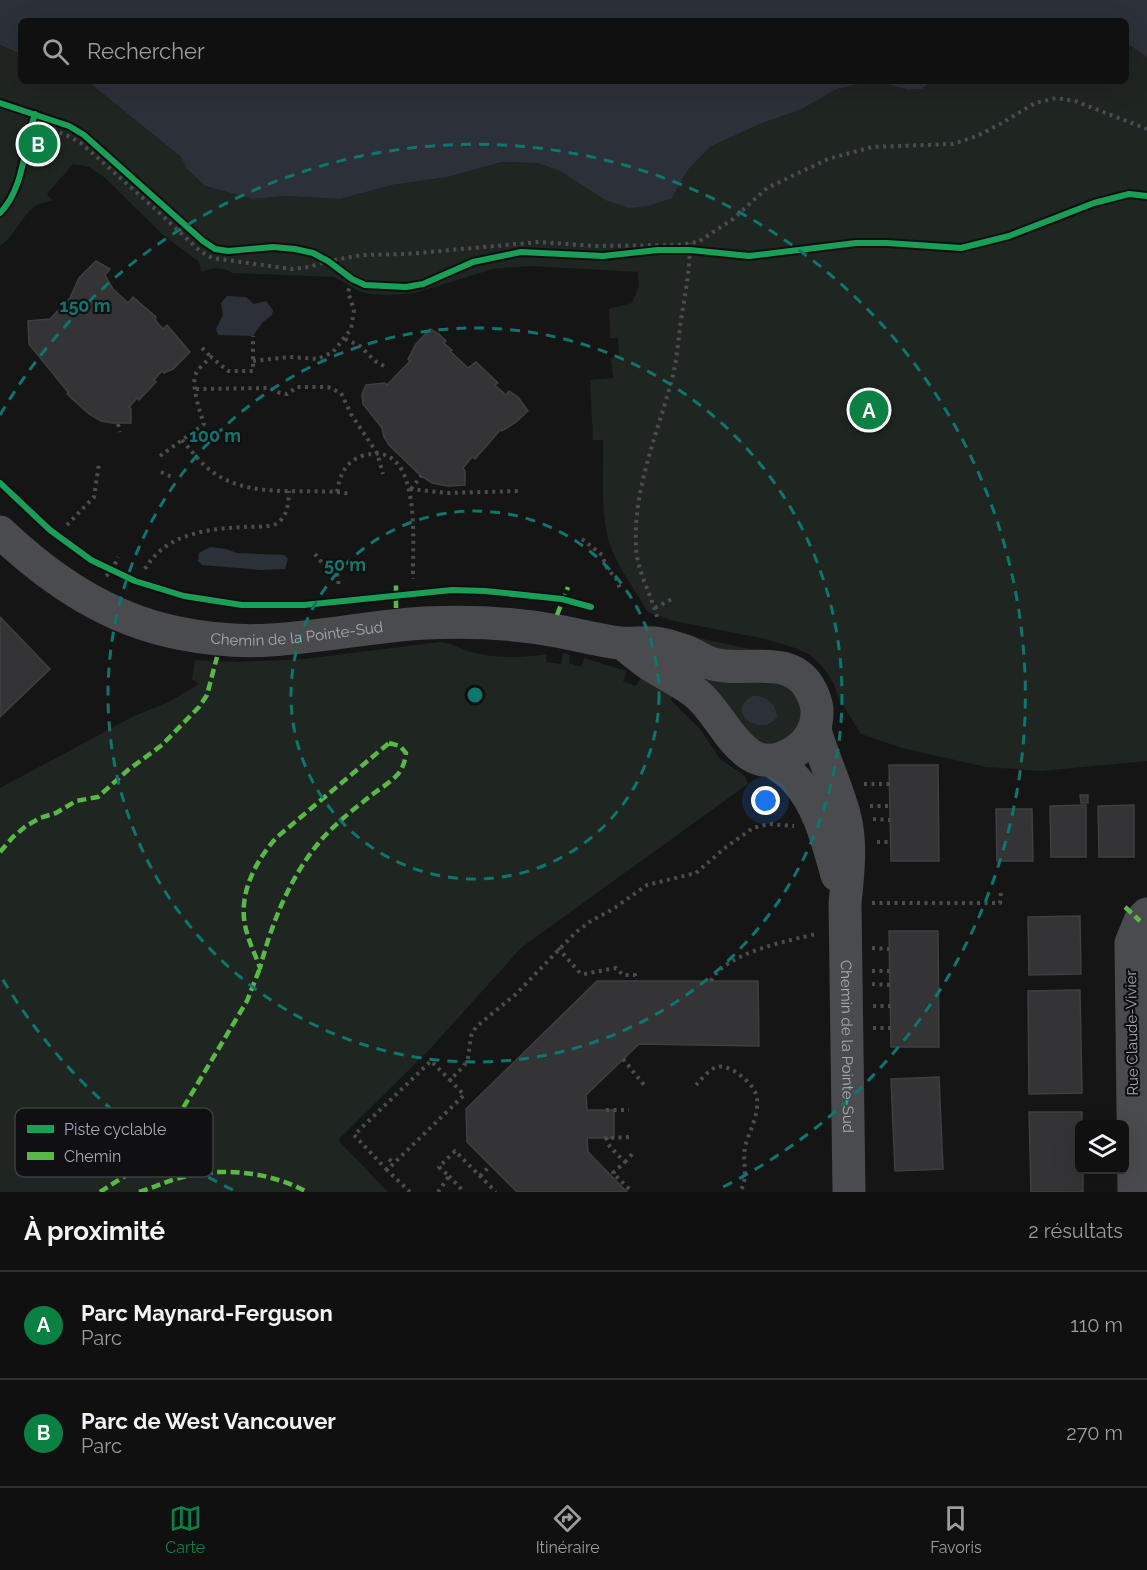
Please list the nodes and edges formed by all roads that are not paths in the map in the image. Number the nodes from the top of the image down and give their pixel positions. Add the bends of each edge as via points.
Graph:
1 (0, 532) edge
2 (622, 644) junction
3 (814, 730) junction
4 (770, 760) junction
5 (857, 903) junction
6 (1147, 914) edge
7 (849, 1192) edge
8 (1134, 1192) edge

1 - 2 street, Chemin de la Pointe-Sud via 49,575 92,602 177,633 268,640 425,623 466,623 541,628
2 - 3 street, Chemin de la Pointe-Sud via 654,643 683,650 712,664 790,670 805,681 814,695
2 - 4 street, Chemin de la Pointe-Sud via 700,697 742,749
3 - 4 street via 798,750
3 - 5 street, Chemin de la Pointe-Sud via 846,822
4 - 5 street, Chemin de la Pointe-Sud via 797,780 813,805
5 - 7 street, Chemin de la Pointe-Sud
6 - 8 street, Rue Claude-Vivier via 1131,943

